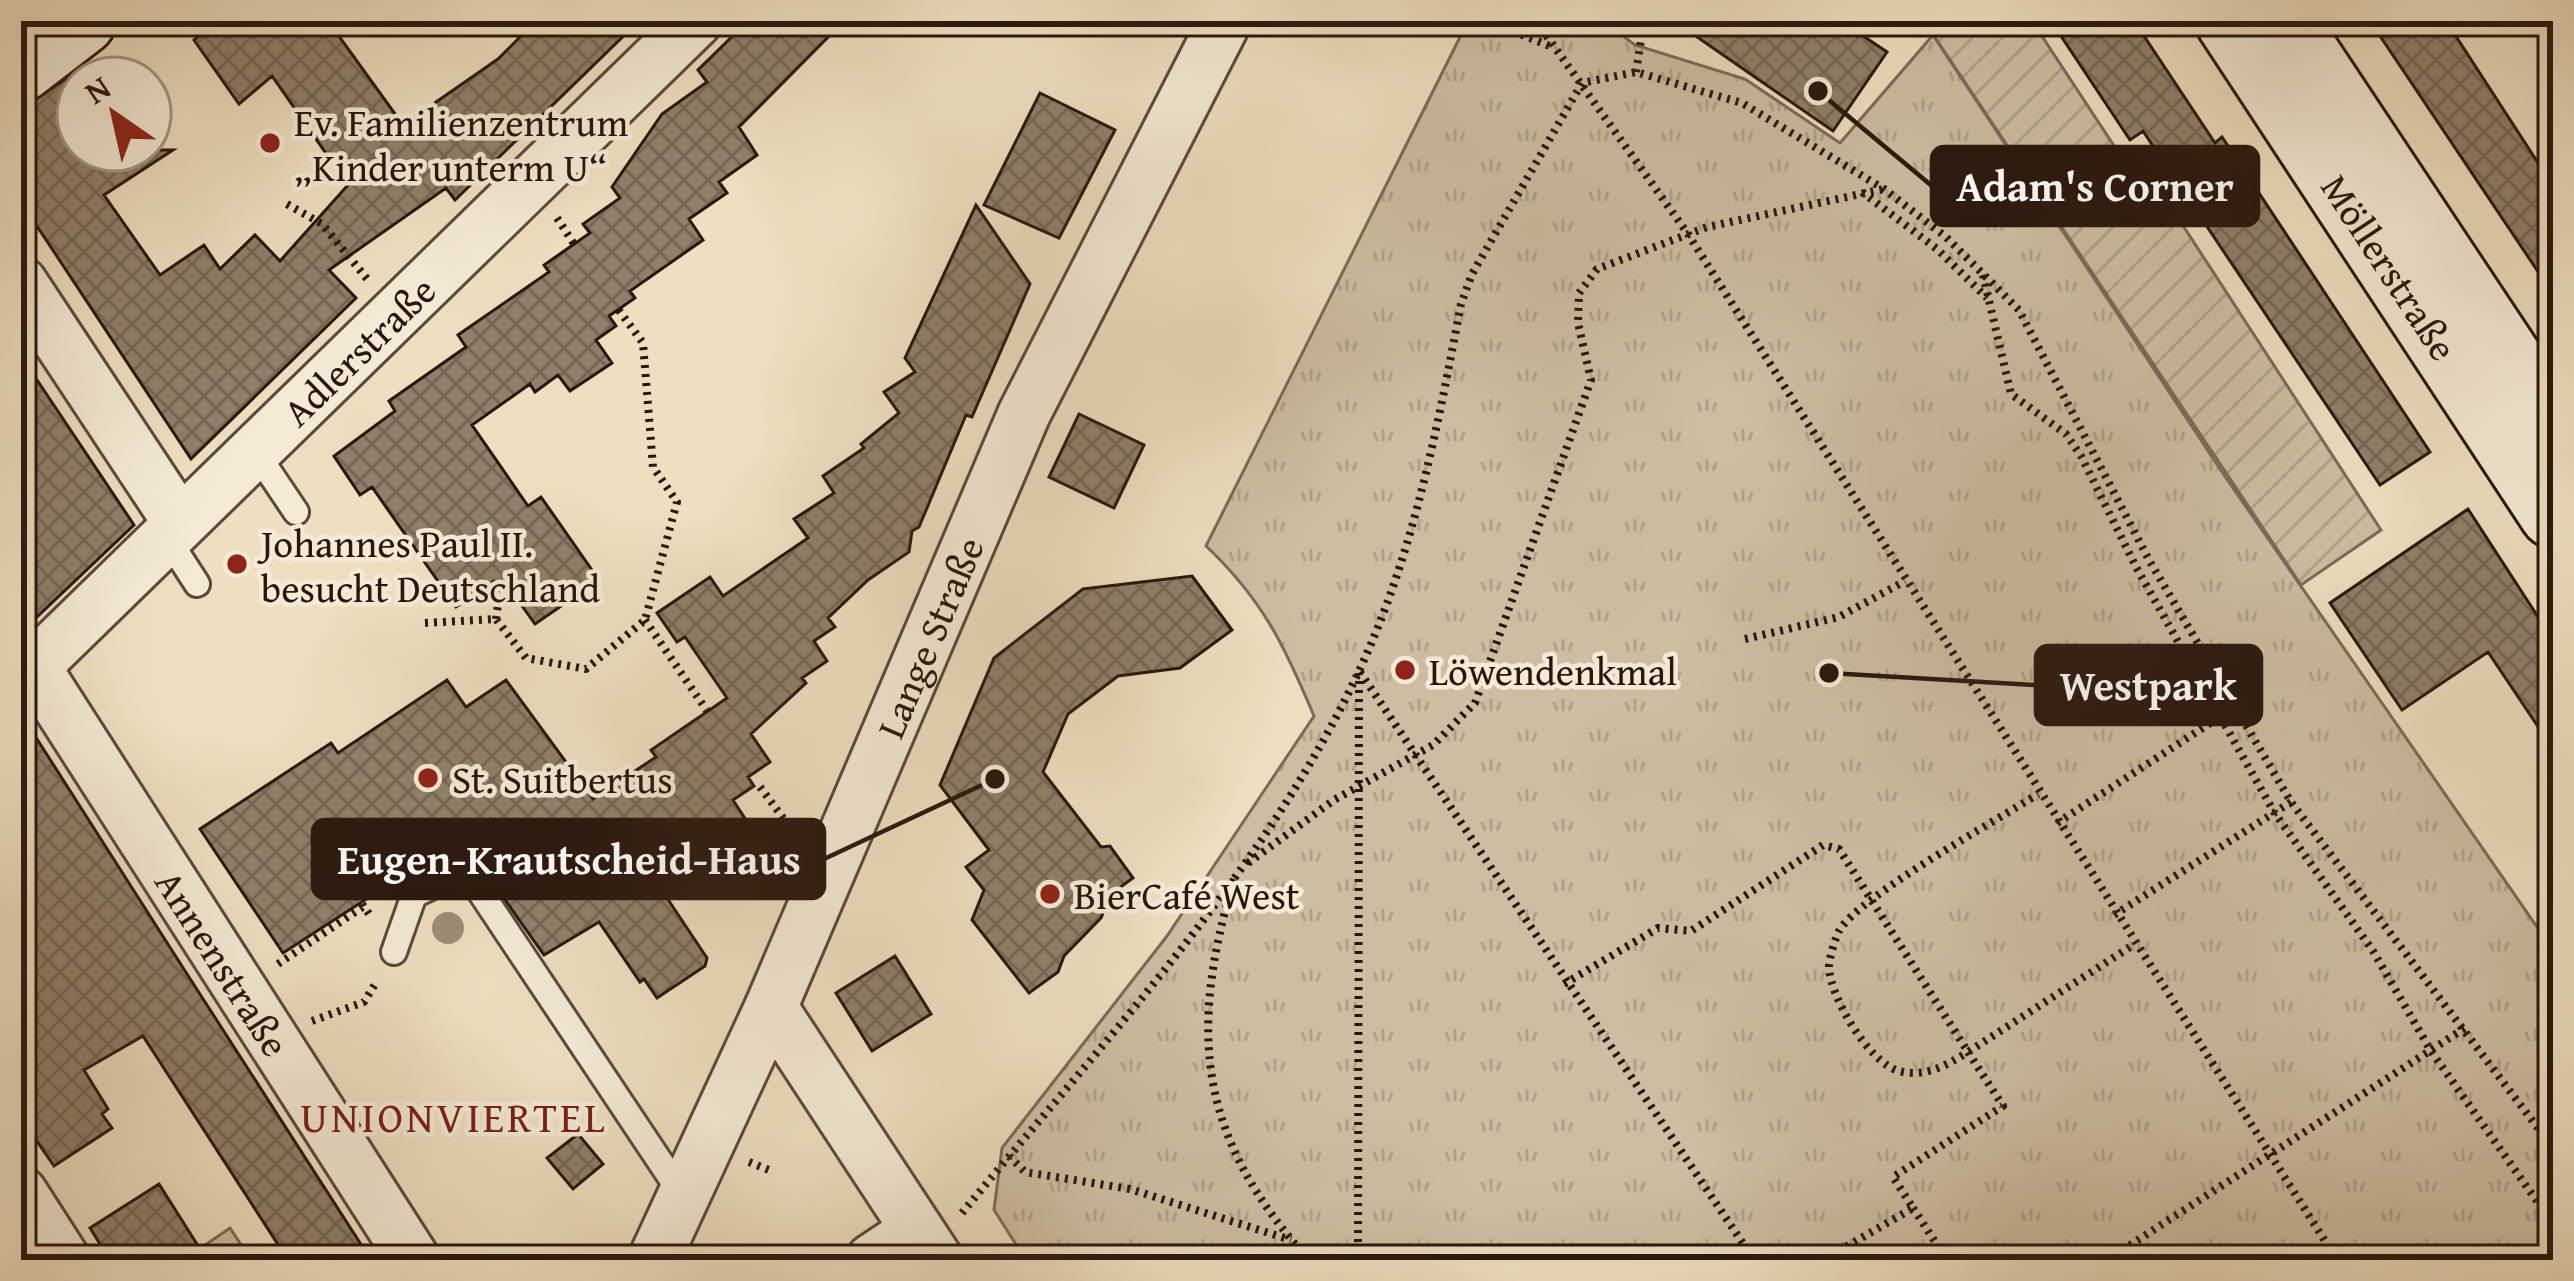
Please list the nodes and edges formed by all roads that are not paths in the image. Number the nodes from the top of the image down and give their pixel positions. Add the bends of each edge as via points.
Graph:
1 (82, 21) edge
2 (696, 21) edge
3 (1225, 21) edge
4 (2229, 21) edge
5 (2284, 21) edge
6 (21, 68) edge
7 (21, 283) edge
8 (2553, 425) edge
9 (255, 451) junction
10 (296, 512) dead end
11 (2553, 514) edge
12 (172, 529) junction
13 (197, 584) dead end
14 (27, 673) edge
15 (394, 952) road end
16 (771, 1007) junction
17 (21, 1193) edge
18 (682, 1196) junction
19 (928, 1247) edge
20 (64, 1260) edge
21 (414, 1260) edge
22 (654, 1260) edge
23 (872, 1260) edge

1 - 6 main road
2 - 9 street, Adlerstraße
3 - 16 street, Lange Straße via 1024,414
4 - 11 main road, Möllerstraße
5 - 8 main road, Möllerstraße
7 - 12 street
9 - 10 lane
9 - 12 street, Adlerstraße
12 - 13 lane
12 - 14 street, Adlerstraße
14 - 21 street, Annenstraße
15 - 18 lane via 414,895 446,880 475,884
16 - 18 street, Lange Straße
16 - 19 street
17 - 20 street
18 - 22 street, Lange Straße
19 - 23 street

